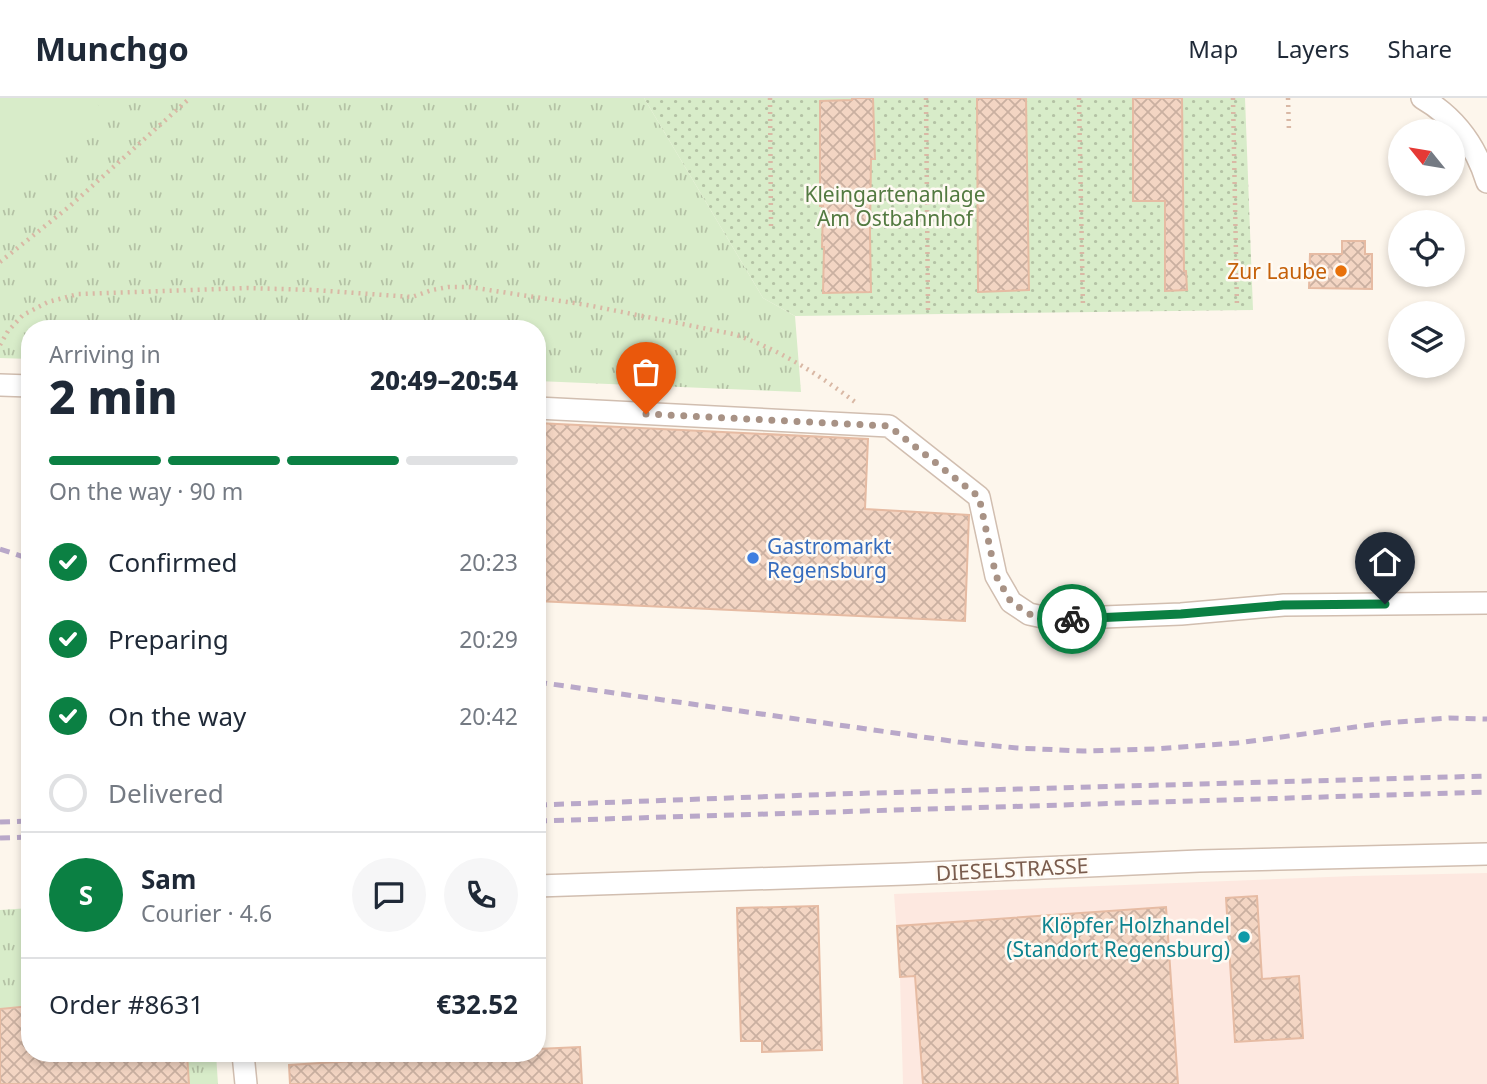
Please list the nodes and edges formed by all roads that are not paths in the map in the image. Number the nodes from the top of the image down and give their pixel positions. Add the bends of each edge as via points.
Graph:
1 (1422, 98) edge
2 (1487, 182) edge
3 (0, 385) edge
4 (21, 386) edge
5 (546, 408) edge
6 (1487, 603) edge
7 (1487, 854) edge
8 (546, 886) edge
9 (244, 1062) edge
10 (246, 1084) edge

1 - 2 street via 1465,135
3 - 4 street
5 - 6 street via 889,426 979,497 996,576 1011,602 1029,614 1052,620 1283,605
7 - 8 street, DIESELSTRASSE
9 - 10 street

